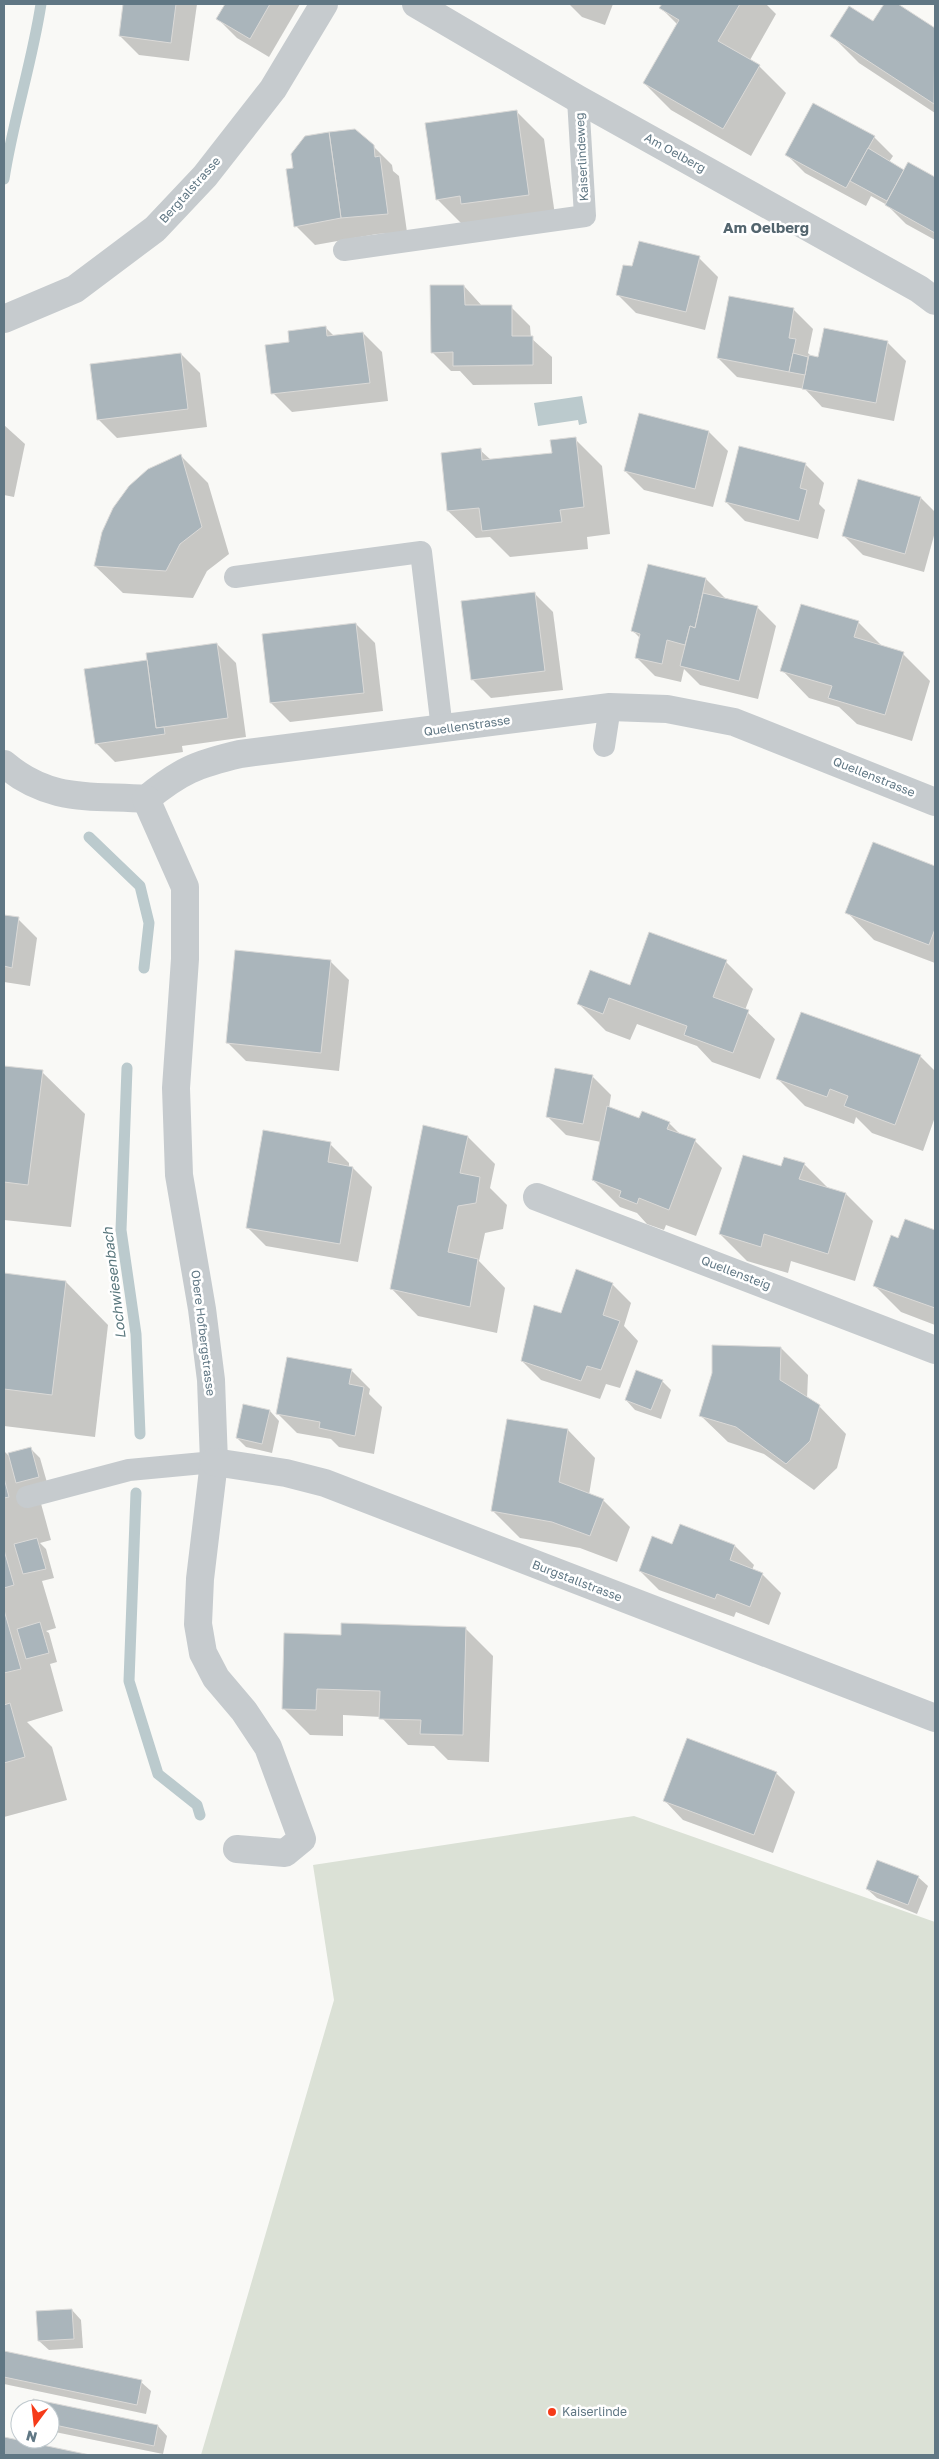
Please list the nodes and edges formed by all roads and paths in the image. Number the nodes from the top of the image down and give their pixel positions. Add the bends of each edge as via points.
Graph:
1 (324, 4) edge
2 (416, 4) edge
3 (578, 98) junction
4 (344, 250) dead end
5 (935, 301) edge
6 (4, 319) edge
7 (235, 577) dead end
8 (610, 707) junction
9 (442, 729) junction
10 (604, 746) dead end
11 (4, 764) edge
12 (146, 799) junction
13 (935, 802) edge
14 (537, 1197) dead end
15 (935, 1350) edge
16 (214, 1462) junction
17 (27, 1497) dead end
18 (935, 1718) edge
19 (237, 1849) dead end

1 - 6 street, Bergtalstrasse via 273,89 205,176 155,229 75,289
2 - 3 street, Am Oelberg
3 - 4 lane, Kaiserlindeweg via 585,216
3 - 5 street, Am Oelberg via 919,289
7 - 9 lane via 421,552
8 - 9 street, Quellenstrasse
8 - 10 lane
8 - 13 street, Quellenstrasse via 667,709 734,722
9 - 12 street, Quellenstrasse via 240,754 190,768 171,778
11 - 12 street via 40,786 60,793 80,797
12 - 16 street, Obere Hofbergstrasse via 185,887 186,959 176,1088 179,1175 208,1353
14 - 15 street, Quellensteig
16 - 17 lane via 129,1470
16 - 18 street, Burgstallstrasse via 286,1473 325,1483
16 - 19 street, Obere Hofbergstrasse via 200,1579 198,1624 203,1653 216,1678 268,1747 302,1839 285,1853

